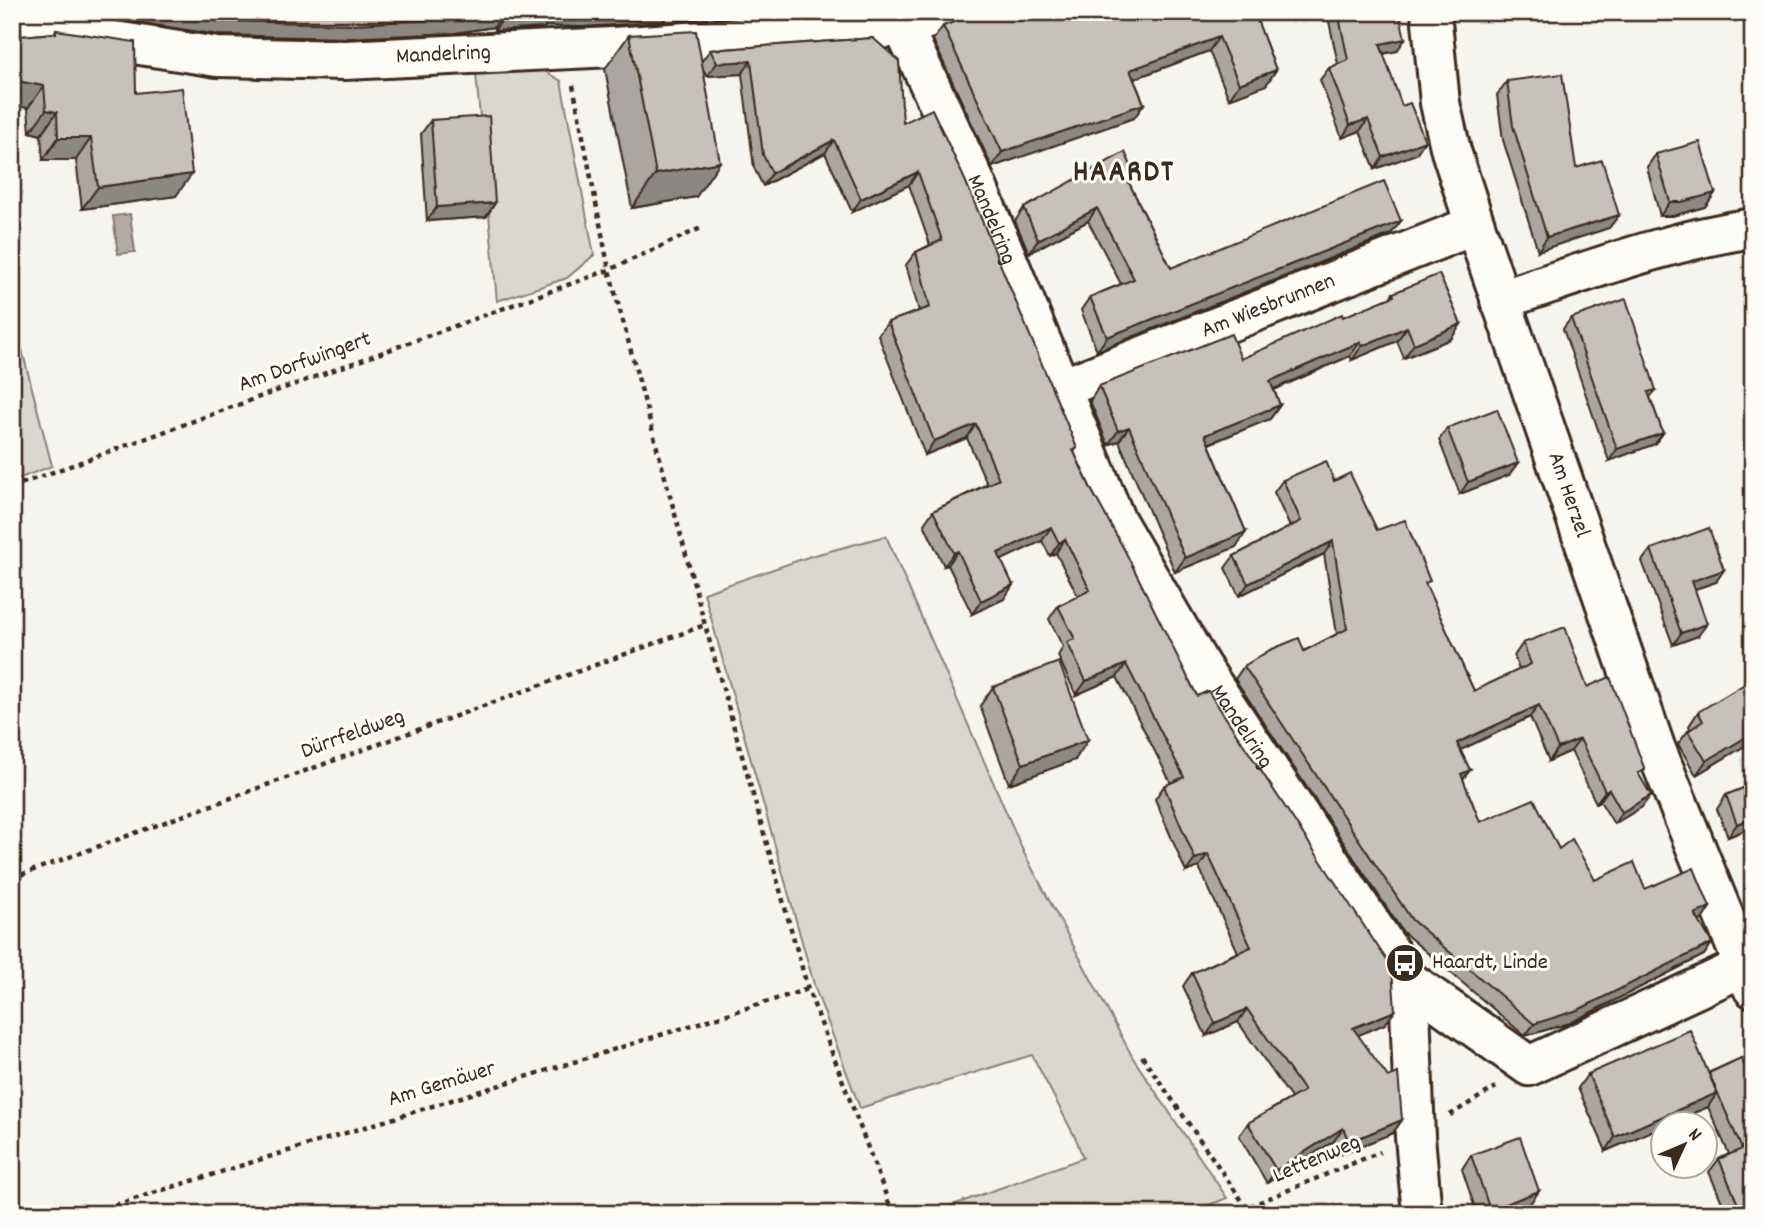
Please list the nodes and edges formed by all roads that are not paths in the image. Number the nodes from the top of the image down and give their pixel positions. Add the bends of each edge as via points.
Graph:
1 (947, 12) edge
2 (1431, 12) edge
3 (12, 25) edge
4 (903, 27) junction
5 (1475, 225) junction
6 (1753, 228) edge
7 (1500, 300) junction
8 (1062, 388) junction
9 (1748, 978) edge
10 (1409, 981) junction
11 (1422, 1214) edge

1 - 4 street
2 - 5 street, Am Herzel via 1440,103
3 - 4 street, Mandelring via 216,57 345,60
4 - 8 street, Mandelring via 976,184
5 - 7 street, Am Herzel
5 - 8 street, Am Wiesbrunnen
6 - 7 street via 1650,252
7 - 9 street, Am Herzel via 1655,747
8 - 10 street, Mandelring via 1115,519 1150,583
9 - 10 street, Am Herzel via 1529,1066
10 - 11 street

